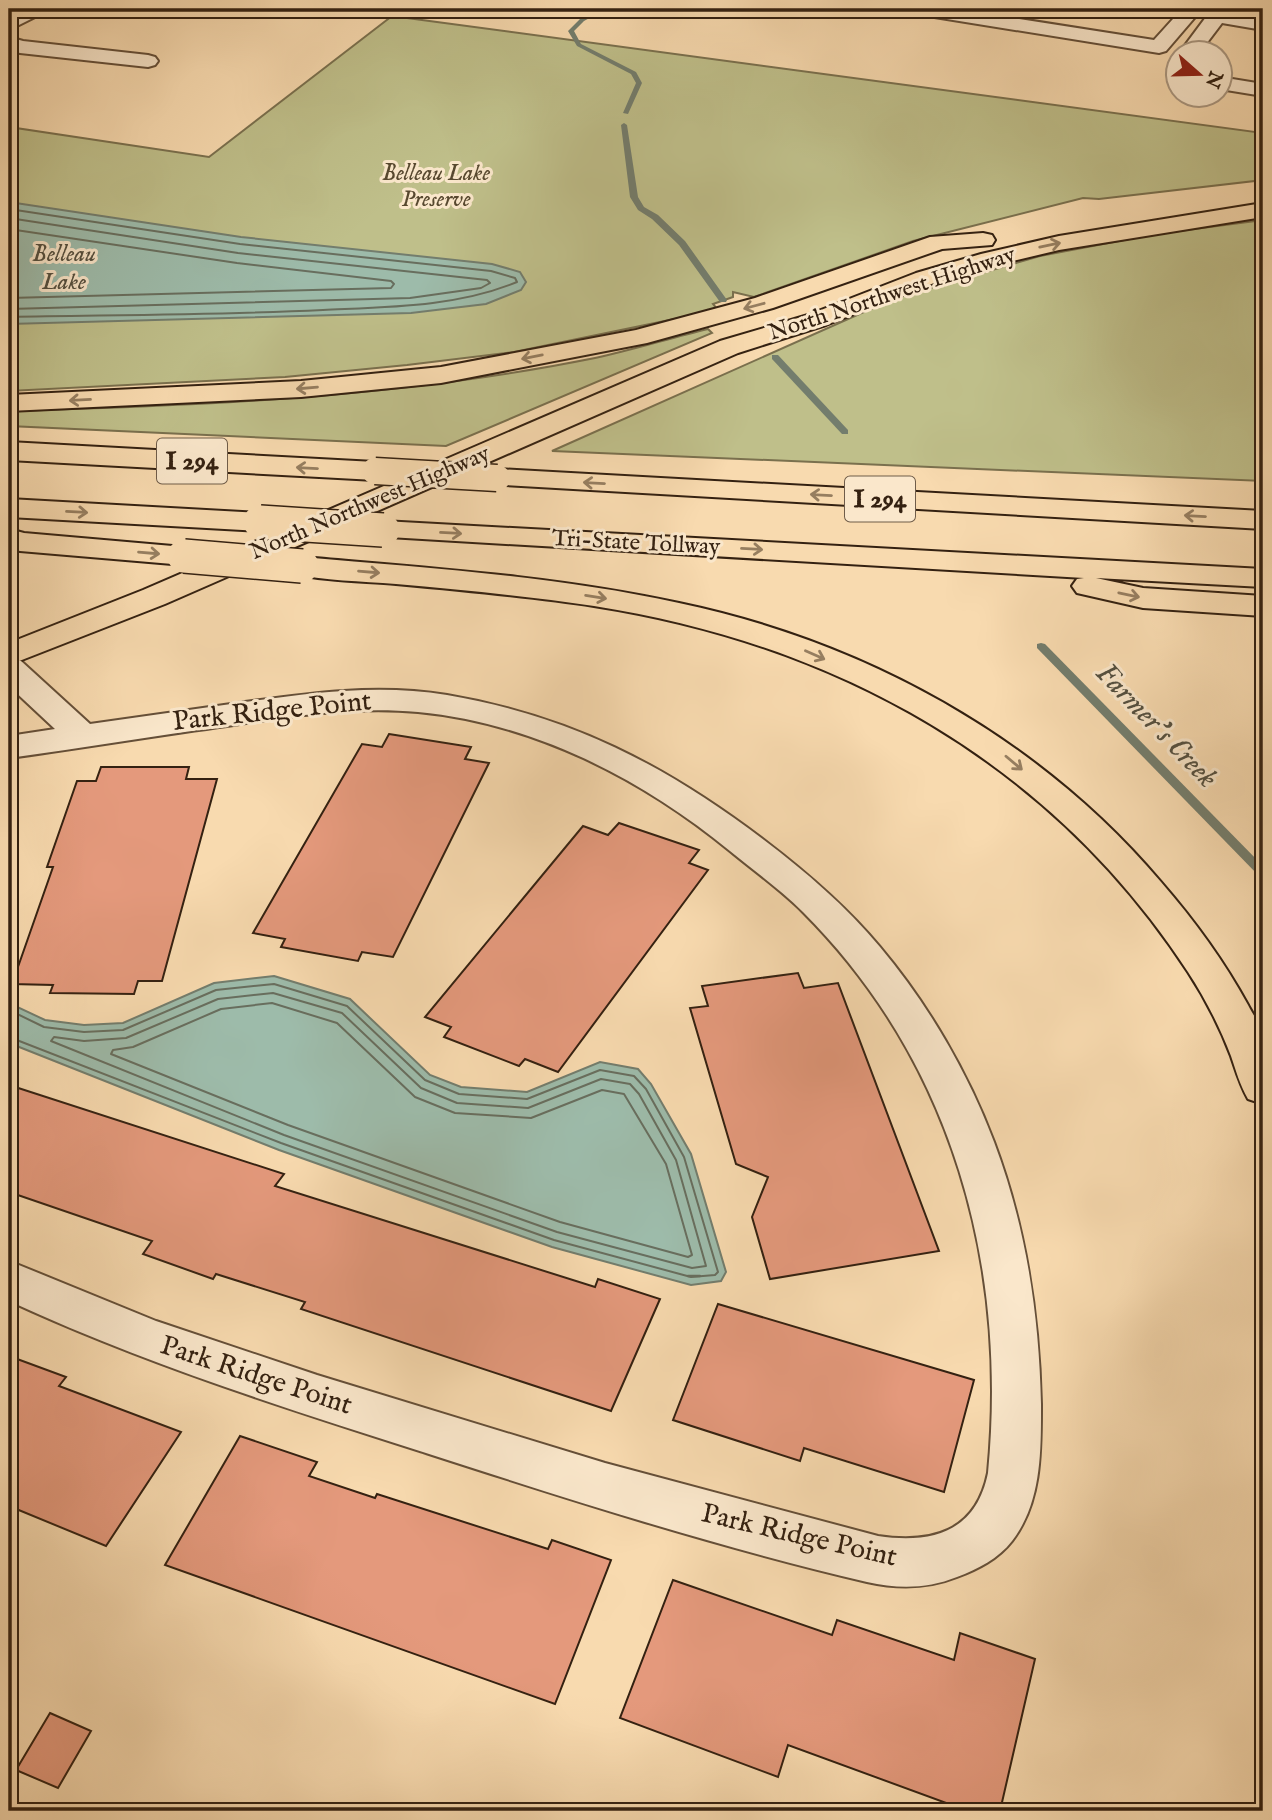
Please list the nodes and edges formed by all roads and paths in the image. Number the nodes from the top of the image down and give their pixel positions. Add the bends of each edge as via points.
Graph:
1 (36, 9) edge
2 (922, 9) edge
3 (1192, 9) edge
4 (1219, 12) edge
5 (9, 24) edge
6 (1263, 24) edge
7 (1200, 38) edge
8 (9, 43) edge
9 (148, 61) dead end
10 (1234, 85) edge
11 (1263, 90) edge
12 (1263, 206) edge
13 (983, 240) junction
14 (729, 347) junction
15 (9, 403) edge
16 (9, 451) edge
17 (1263, 496) edge
18 (976, 504) junction
19 (9, 509) edge
20 (1263, 520) edge
21 (9, 538) edge
22 (967, 560) junction
23 (1263, 578) edge
24 (1263, 606) edge
25 (9, 655) edge
26 (9, 668) edge
27 (82, 736) junction
28 (9, 747) edge
29 (1263, 1088) edge
30 (9, 1280) edge

1 - 5 street
2 - 3 street via 1159,47
4 - 6 street
4 - 7 street
8 - 9 street
10 - 11 street
12 - 13 main road, North Northwest Highway via 1138,208
14 -> 12 main road, North Northwest Highway via 990,259
13 - 14 main road, North Northwest Highway via 803,303
13 -> 15 main road via 939,242 764,303 638,337 441,375 301,389
14 - 25 main road, North Northwest Highway via 154,597
18 -> 16 main road, I 294, bridge
17 - 18 main road via 1094,489
20 -> 18 main road, I 294
19 -> 22 main road, Tri-State Tollway / I 294, bridge
21 -> 29 main road, bridge via 548,589 722,623 802,650 924,706 1001,752 1086,823 1158,899 1207,969 1252,1053
22 - 23 main road, Tri-State Tollway / I 294
22 -> 24 main road via 1143,598
26 - 27 street
27 - 28 street, Park Ridge Point
27 - 30 street, Park Ridge Point via 322,702 433,703 525,724 613,759 689,802 769,863 821,906 877,973 935,1060 968,1126 995,1206 1010,1298 1018,1383 1011,1495 993,1527 963,1550 930,1562 895,1563 847,1553 567,1476 318,1397 171,1349

